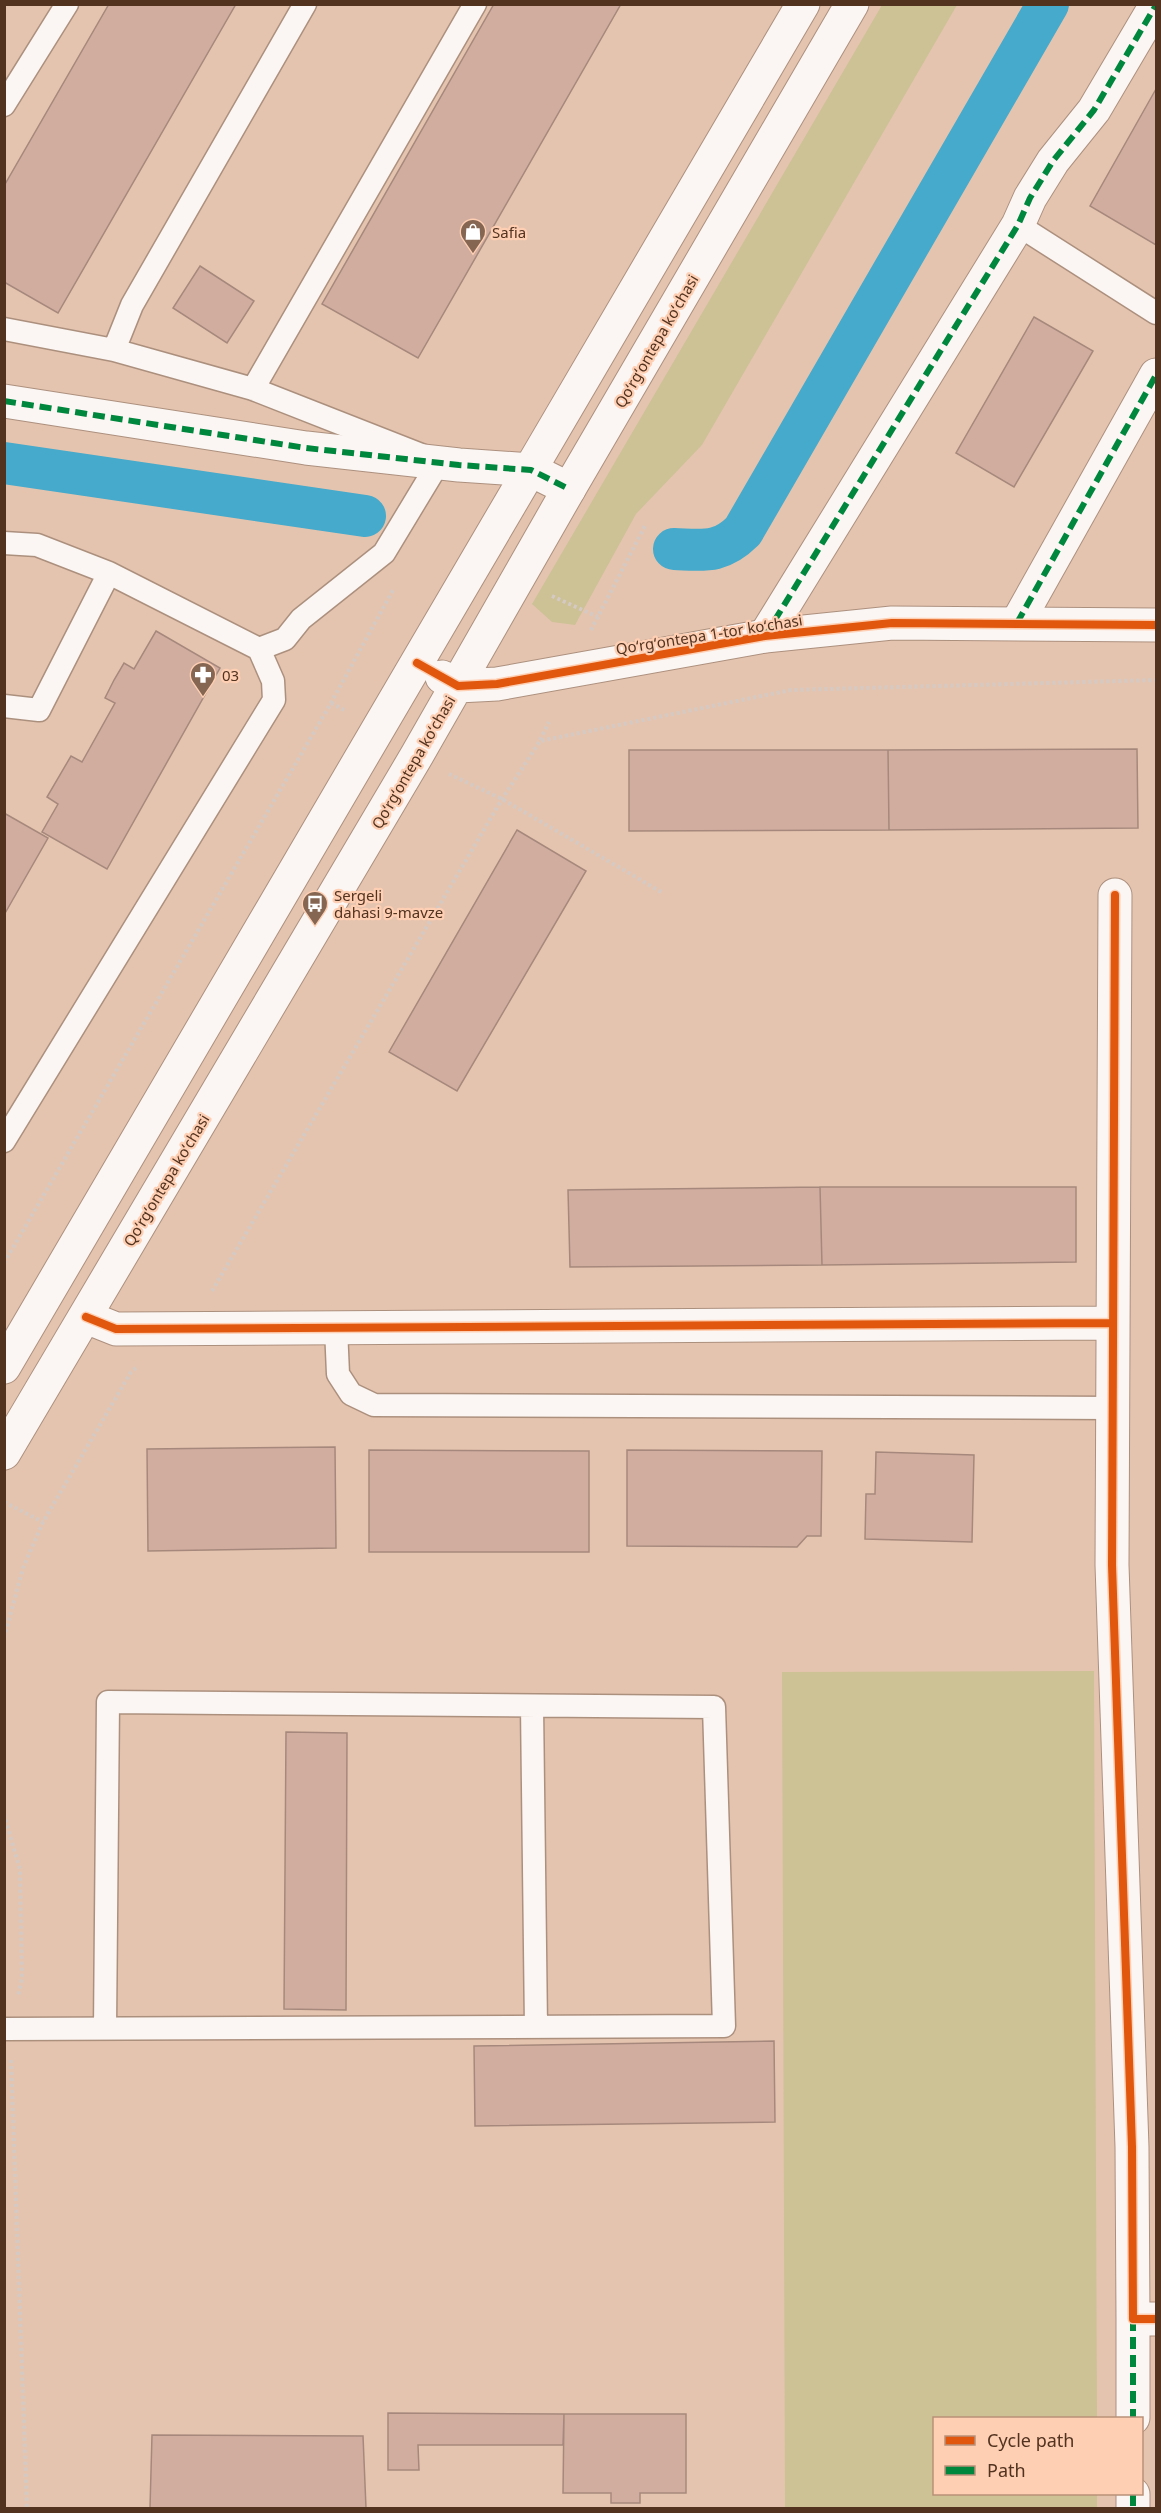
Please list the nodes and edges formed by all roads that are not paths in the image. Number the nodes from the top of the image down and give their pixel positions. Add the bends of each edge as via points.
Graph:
1 (67, 4) edge
2 (305, 4) edge
3 (475, 4) edge
4 (803, 4) edge
5 (852, 4) edge
6 (1156, 5) edge
7 (4, 105) edge
8 (1018, 225) junction
9 (1156, 313) edge
10 (4, 329) edge
11 (114, 350) junction
12 (1156, 375) edge
13 (253, 389) junction
14 (4, 401) edge
15 (439, 462) junction
16 (531, 470) junction
17 (569, 489) junction
18 (4, 543) edge
19 (109, 573) junction
20 (1017, 623) junction
21 (1156, 625) edge
22 (765, 636) junction
23 (259, 649) junction
24 (417, 663) junction
25 (458, 686) junction
26 (4, 706) edge
27 (1115, 895) dead end
28 (4, 1141) edge
29 (86, 1317) junction
30 (1113, 1323) junction
31 (336, 1328) junction
32 (4, 1367) edge
33 (1113, 1408) junction
34 (4, 1453) edge
35 (532, 1706) junction
36 (536, 2027) junction
37 (105, 2028) junction
38 (7, 2029) edge
39 (1145, 2319) edge
40 (1133, 2417) edge

1 - 7 lane
2 - 11 lane via 132,305
3 - 13 lane
4 - 16 street
5 - 17 street, Qoʻrgʻontepa koʻchasi
6 - 8 street via 1094,110 1053,161
8 - 9 lane
8 - 22 street
10 - 11 lane
11 - 13 lane
12 - 20 street
13 - 15 lane
14 - 15 street via 306,448
15 - 16 street
15 - 23 lane via 384,553 301,619 285,639
16 - 17 street
16 - 24 street
17 - 25 street, Qoʻrgʻontepa koʻchasi
18 - 19 lane via 37,545
19 - 23 lane
19 - 26 lane via 39,710
20 - 21 street, Qoʻrgʻontepa 1-tor koʻchasi
20 - 22 street, Qoʻrgʻontepa 1-tor koʻchasi via 892,623
22 - 25 street, Qoʻrgʻontepa 1-tor koʻchasi via 497,684
23 - 28 lane via 273,681 274,700
24 - 25 street
24 - 32 street
25 - 29 street, Qoʻrgʻontepa koʻchasi
27 - 30 street
29 - 31 street via 116,1329
29 - 34 street, Qoʻrgʻontepa koʻchasi
30 - 31 street
30 - 33 street
31 - 33 lane via 338,1374 351,1394 374,1405
33 - 39 street via 1112,1565 1132,2147
35 - 36 lane
35 - 36 lane via 714,1707 724,2026
35 - 37 lane via 108,1702
36 - 37 lane
37 - 38 lane
39 - 40 street

